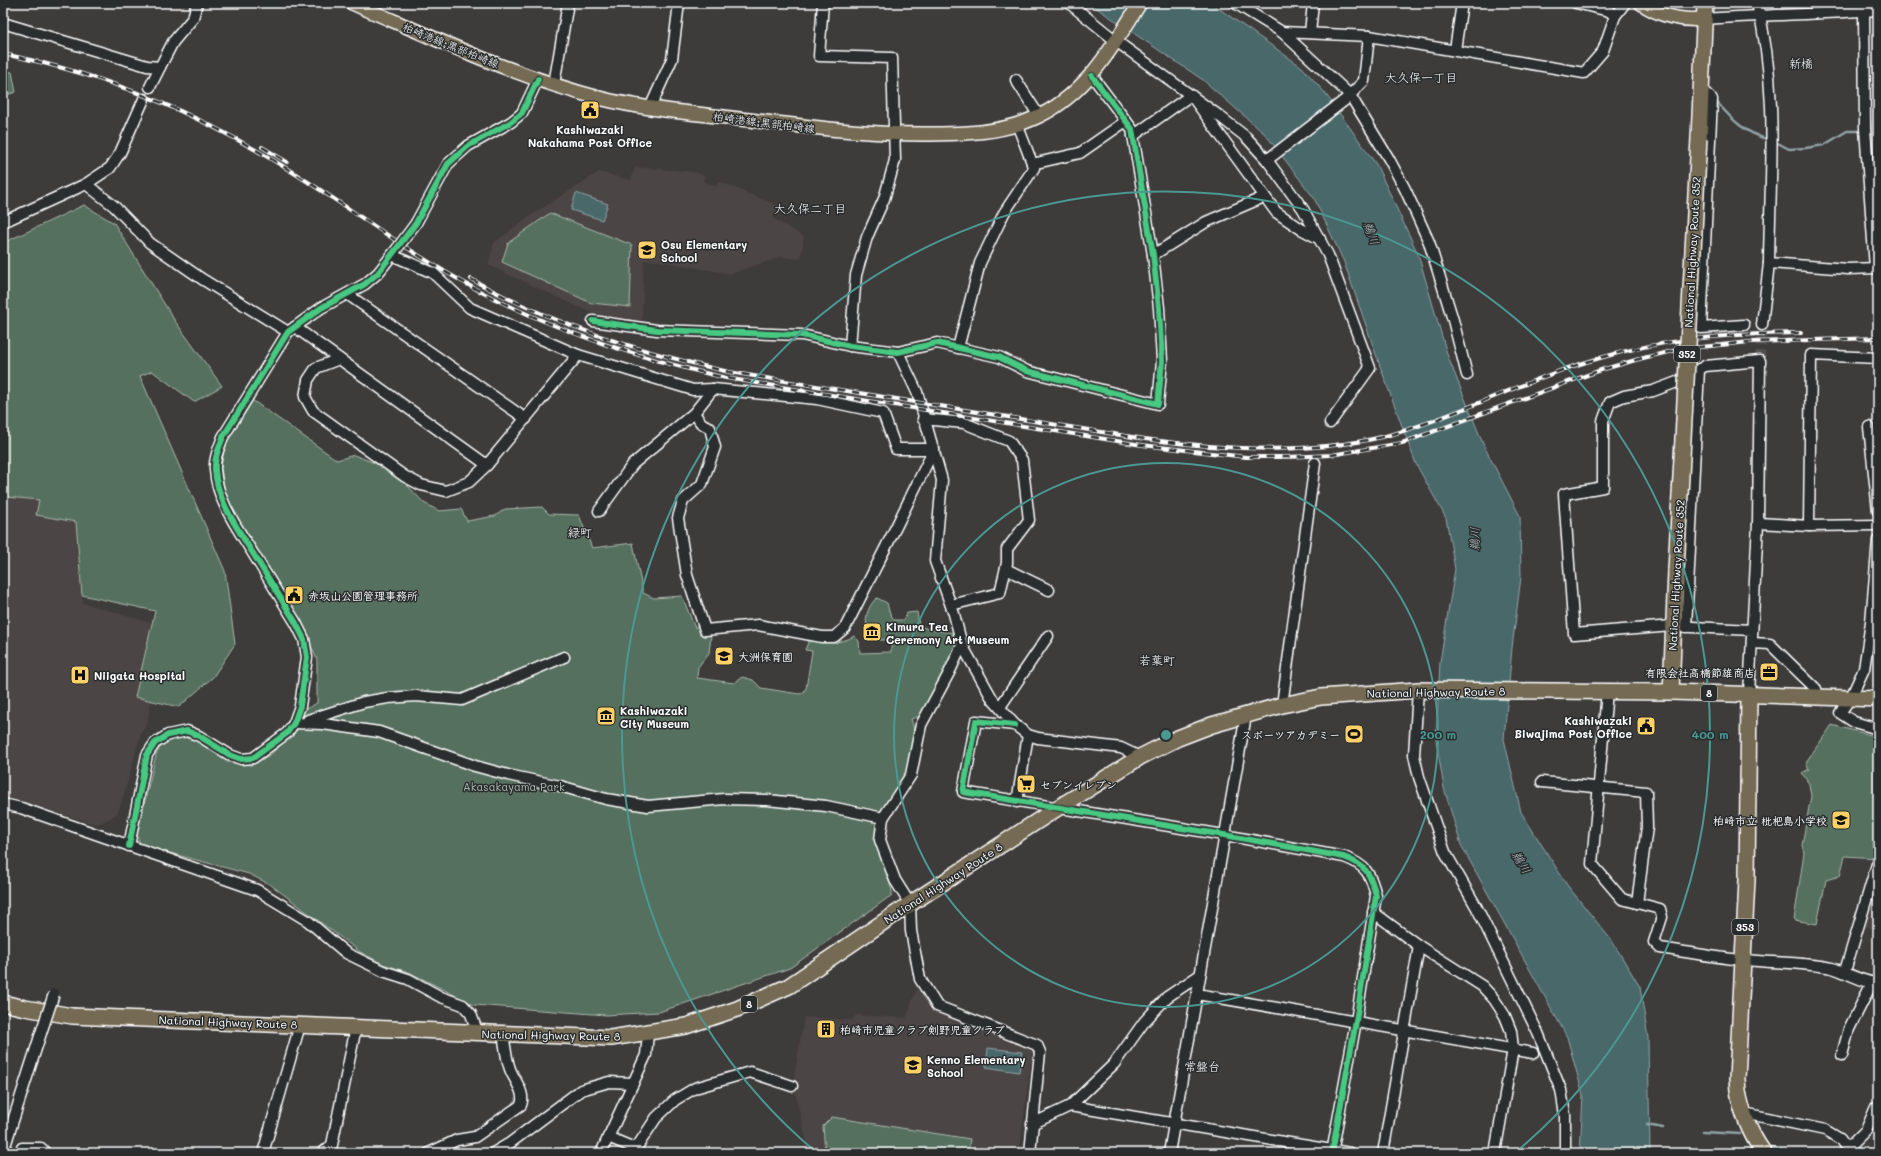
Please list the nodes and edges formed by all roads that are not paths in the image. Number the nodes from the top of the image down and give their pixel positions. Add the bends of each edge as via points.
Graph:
1 (197, 3) edge
2 (352, 3) edge
3 (568, 3) edge
4 (679, 3) edge
5 (823, 3) edge
6 (1068, 3) edge
7 (1140, 3) edge
8 (1235, 3) edge
9 (1313, 3) edge
10 (1462, 3) edge
11 (1576, 3) edge
12 (1625, 3) edge
13 (1641, 3) edge
14 (1705, 3) edge
15 (1757, 3) edge
16 (1866, 8) edge
17 (1878, 10) edge
18 (1614, 16) junction
19 (1760, 17) junction
20 (1704, 19) junction
21 (3, 23) edge
22 (1282, 32) junction
23 (1310, 34) junction
24 (1369, 36) junction
25 (1118, 39) junction
26 (1455, 50) junction
27 (160, 68) junction
28 (1092, 76) junction
29 (538, 79) junction
30 (1016, 80) dead end
31 (554, 84) junction
32 (150, 87) dead end
33 (1701, 89) junction
34 (1191, 95) junction
35 (144, 98) dead end
36 (1348, 98) junction
37 (650, 108) junction
38 (1039, 116) junction
39 (1126, 121) junction
40 (1017, 124) junction
41 (896, 134) junction
42 (1133, 136) junction
43 (1270, 158) junction
44 (1032, 164) junction
45 (86, 184) junction
46 (1264, 197) junction
47 (3, 222) edge
48 (1320, 240) junction
49 (394, 253) junction
50 (1153, 255) junction
51 (1769, 263) junction
52 (1876, 268) edge
53 (347, 294) junction
54 (593, 321) dead end
55 (1744, 325) dead end
56 (1762, 325) tunnel mouth
57 (291, 330) junction
58 (850, 346) junction
59 (958, 348) junction
60 (898, 352) junction
61 (578, 355) junction
62 (1878, 358) edge
63 (339, 359) junction
64 (1699, 369) junction
65 (1467, 375) dead end
66 (713, 389) junction
67 (694, 413) junction
68 (526, 419) junction
69 (923, 419) junction
70 (1330, 423) dead end
71 (1869, 427) dead end
72 (934, 449) junction
73 (1315, 463) dead end
74 (487, 465) junction
75 (599, 511) dead end
76 (1878, 511) edge
77 (1758, 523) junction
78 (1878, 525) edge
79 (1809, 526) junction
80 (1878, 540) edge
81 (1006, 569) junction
82 (1049, 590) dead end
83 (951, 605) junction
84 (1874, 623) edge
85 (1679, 626) junction
86 (1752, 630) junction
87 (1048, 636) dead end
88 (1752, 643) junction
89 (962, 645) junction
90 (564, 657) dead end
91 (1419, 690) junction
92 (1607, 691) junction
93 (1671, 692) junction
94 (1749, 694) junction
95 (1818, 696) junction
96 (1851, 697) junction
97 (1878, 699) edge
98 (1282, 705) junction
99 (1000, 707) junction
100 (1246, 715) junction
101 (294, 723) junction
102 (1015, 725) junction
103 (1878, 729) edge
104 (1028, 735) junction
105 (1140, 757) junction
106 (1542, 782) dead end
107 (1599, 788) junction
108 (1017, 802) junction
109 (3, 804) edge
110 (1056, 809) junction
111 (882, 818) junction
112 (1224, 835) junction
113 (129, 846) junction
114 (1877, 864) edge
115 (1637, 903) junction
116 (910, 904) junction
117 (1373, 912) junction
118 (1419, 946) junction
119 (1743, 960) junction
120 (1845, 971) junction
121 (1200, 976) junction
122 (1875, 983) edge
123 (54, 994) dead end
124 (1197, 994) junction
125 (3, 1003) edge
126 (1356, 1021) junction
127 (300, 1025) junction
128 (356, 1027) junction
129 (1404, 1030) junction
130 (648, 1033) junction
131 (478, 1034) junction
132 (503, 1034) junction
133 (1513, 1049) junction
134 (1533, 1053) dead end
135 (1842, 1055) dead end
136 (633, 1083) junction
137 (792, 1086) dead end
138 (1070, 1106) junction
139 (1878, 1107) edge
140 (1744, 1113) junction
141 (1032, 1124) junction
142 (1174, 1124) junction
143 (608, 1137) junction
144 (510, 1143) junction
145 (1332, 1151) edge
146 (1849, 1151) edge
147 (3, 1152) edge
148 (19, 1153) edge
149 (46, 1153) edge
150 (263, 1153) edge
151 (322, 1153) edge
152 (430, 1153) edge
153 (493, 1153) edge
154 (514, 1153) edge
155 (601, 1153) edge
156 (1030, 1153) edge
157 (1169, 1153) edge
158 (1350, 1153) edge
159 (1383, 1153) edge
160 (1495, 1153) edge
161 (1565, 1153) edge
162 (1764, 1153) edge

1 - 27 street via 192,18 173,42
2 - 29 main road, 柏崎港線;黒部柏崎線 via 473,55
3 - 31 street
4 - 37 street via 672,59
5 - 41 street via 819,56 892,58
6 - 25 street
7 - 25 main road, 柏崎港線;黒部柏崎線
8 - 22 street
9 - 23 street
10 - 26 street
11 - 18 street via 1609,11
12 - 18 street
13 - 20 main road via 1676,18
14 - 20 highway, National Highway Route 352 / 352
15 - 19 street
16 - 17 street
16 - 19 street
16 - 52 street via 1865,128
18 - 26 street via 1603,51 1584,73
19 - 20 street via 1748,15
19 - 51 street via 1771,88 1773,124
20 - 33 highway, National Highway Route 352 / 352
21 - 27 street
22 - 23 street
22 - 36 street
23 - 24 street
24 - 26 street
24 - 36 street via 1364,81
25 - 28 main road, 柏崎港線;黒部柏崎線
25 - 34 street
27 - 32 street
28 - 38 main road, 柏崎港線;黒部柏崎線 via 1073,93
28 - 39 street
29 - 31 main road, 柏崎港線;黒部柏崎線
29 - 49 street, bridge via 522,113 512,122 468,146 448,164 416,223
30 - 38 street
31 - 37 main road, 柏崎港線;黒部柏崎線 via 603,99
33 - 55 street via 1712,99 1701,328
33 - 85 highway, National Highway Route 352 / 352, bridge via 1676,570
34 - 42 street
34 - 43 street
34 - 46 street
35 - 45 street via 120,153 110,168
36 - 43 street
36 - 65 street via 1389,158 1428,242 1454,320
37 - 41 main road, 柏崎港線;黒部柏崎線 via 821,129
38 - 40 main road, 柏崎港線;黒部柏崎線
39 - 42 street via 1132,129
39 - 44 street via 1080,152
40 - 41 main road, 柏崎港線;黒部柏崎線 via 992,131 966,134
40 - 44 street
41 - 58 street via 895,160 884,199 867,237 856,275
42 - 50 street
43 - 48 street
44 - 59 street via 1034,168 1004,213 980,263
45 - 47 street
45 - 57 street via 114,206 150,243 202,279
46 - 48 street via 1276,212
46 - 50 street via 1206,222
48 - 70 street via 1370,368
49 - 53 street via 378,273
49 - 61 street via 433,273 470,308
50 - 59 street via 1162,361 1158,404 1026,370 1000,358
51 - 52 street via 1848,269
51 - 56 street
53 - 57 street
53 - 68 street
54 - 58 street via 657,330 802,335
57 - 63 street
57 - 101 street via 223,437 216,454 215,469 218,487 233,522 304,639 307,657 300,706
58 - 60 street
59 - 60 street via 937,343
60 - 69 street via 917,392
61 - 66 street via 693,390
61 - 68 street
62 - 79 street via 1811,356
63 - 74 street
63 - 74 street via 316,368 308,380 305,397 313,411 404,476 422,485 446,491 469,482
64 - 77 street via 1705,366 1760,361
64 - 85 street
64 - 85 street via 1677,382 1653,391 1624,396 1610,402 1603,421 1603,487 1564,494 1574,634
66 - 67 street
66 - 72 street via 817,399 883,413 896,449
67 - 72 street via 701,423 710,428 715,447 702,484 683,501 678,518 687,575 705,630 758,625 834,637 845,628
67 - 75 street via 633,464
68 - 74 street
69 - 72 street
69 - 81 street via 964,423 1009,441 1022,460 1029,520 1007,549
71 - 76 street
72 - 83 street via 942,480 935,561
73 - 98 street
77 - 79 street
77 - 86 street
78 - 79 street
80 - 84 street
81 - 82 street
81 - 83 street via 1000,593
83 - 89 street
84 - 96 street via 1864,669
85 - 86 street
85 - 93 highway, National Highway Route 352 / 352
86 - 88 street
87 - 99 street
88 - 94 street
88 - 95 street via 1770,644 1816,689
89 - 99 street via 993,700
89 - 111 street via 921,724 911,775
90 - 101 street via 462,700 416,696 388,698 364,702
91 - 92 highway, National Highway Route 8 / 8
91 - 98 highway, National Highway Route 8 / 8 via 1320,698
91 - 161 street via 1414,755 1419,777 1445,852 1477,908 1538,1033 1561,1090 1565,1115
92 - 93 highway, National Highway Route 8 / 8
92 - 107 street
93 - 94 highway, National Highway Route 8 / 8
94 - 95 highway, National Highway Route 8 / 8
94 - 119 highway, 353 via 1747,880
95 - 96 highway, National Highway Route 8 / 8
96 - 97 highway, National Highway Route 8 / 8
96 - 103 street via 1840,713 1854,722
98 - 100 highway, National Highway Route 8 / 8
99 - 102 street
100 - 105 highway, National Highway Route 8 / 8 via 1178,738
100 - 112 street
101 - 111 street via 323,724 379,732 468,764 606,799 648,806 724,799 767,800 826,806
101 - 113 street via 286,733 253,758 241,759 230,755 187,731 168,735 155,743 147,755
102 - 104 street
102 - 108 street via 976,721 963,792
104 - 105 street via 1121,748
104 - 108 street
105 - 110 highway, National Highway Route 8 / 8
106 - 107 street
107 - 115 street via 1592,864 1622,899
107 - 115 street via 1646,792 1647,827
108 - 110 street
109 - 113 street
110 - 112 street
110 - 116 highway, National Highway Route 8 / 8
111 - 116 street via 880,840 895,880
112 - 117 street via 1344,857 1358,862 1372,878 1376,896
112 - 121 street
113 - 131 street via 257,890 308,921 346,953 463,1005 471,1014
114 - 120 street
115 - 119 street via 1660,909 1662,917 1654,942 1660,948
116 - 130 highway, National Highway Route 8 / 8 via 789,986 737,1009 686,1026
116 - 141 street via 911,931 920,979 937,1006 1037,1045 1040,1052
117 - 118 street
117 - 126 street
118 - 129 street
118 - 133 street via 1482,986 1494,998 1511,1031
119 - 120 street via 1808,964
119 - 140 highway, 353 via 1737,1079
120 - 122 street
121 - 124 street
121 - 138 street via 1167,997 1144,1022 1114,1064
122 - 135 street via 1849,1029
123 - 147 street, bridge
124 - 126 street
124 - 142 street
125 - 127 highway, National Highway Route 8 / 8 via 72,1016
126 - 129 street
126 - 145 street
127 - 128 highway, National Highway Route 8 / 8
127 - 150 street
128 - 131 highway, National Highway Route 8 / 8
128 - 151 street via 332,1145
129 - 133 street
129 - 159 street
130 - 132 highway, National Highway Route 8 / 8 via 611,1038
130 - 136 street via 646,1055
131 - 132 highway, National Highway Route 8 / 8
132 - 152 street via 509,1068 522,1094 521,1105 476,1136 457,1140
133 - 134 street
133 - 160 street
136 - 143 street
136 - 144 street via 609,1082 581,1090
137 - 143 street via 750,1072 694,1088 675,1100 656,1118 637,1147
138 - 141 street
138 - 142 street
139 - 146 street via 1866,1130
140 - 146 street via 1825,1130 1840,1139
140 - 162 highway, 353 via 1752,1135
141 - 156 street
142 - 145 street
142 - 157 street
143 - 155 street
144 - 153 street
144 - 154 street
145 - 158 street
148 - 149 street via 22,1148 41,1148

